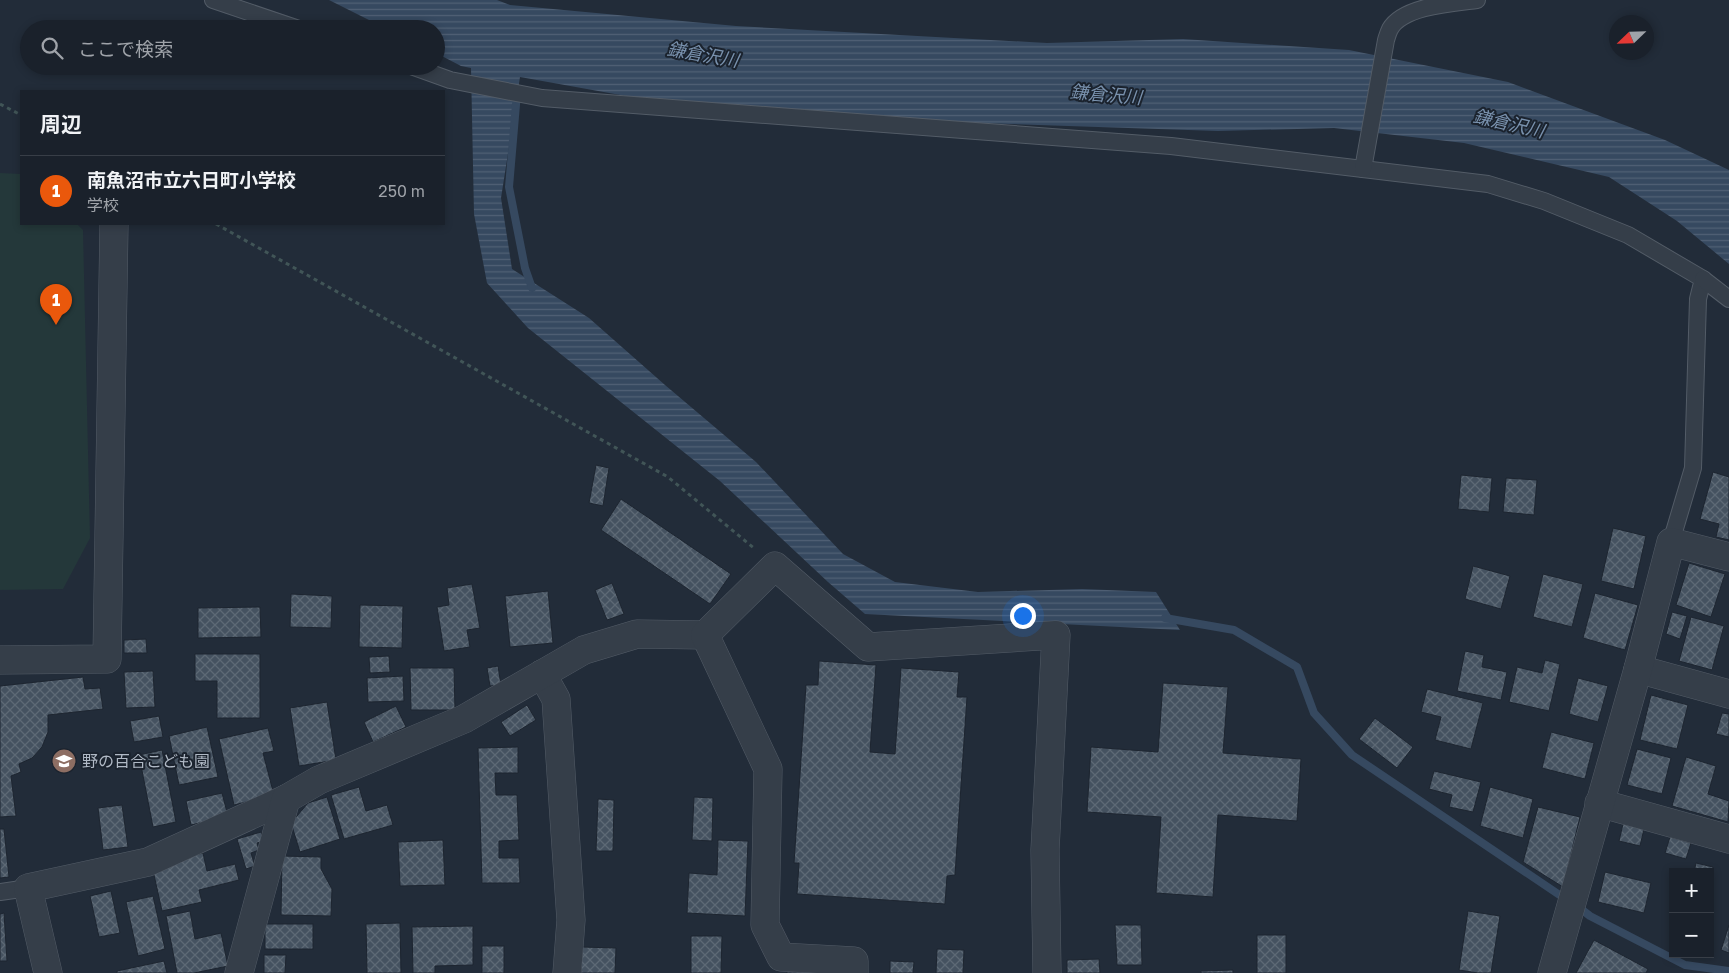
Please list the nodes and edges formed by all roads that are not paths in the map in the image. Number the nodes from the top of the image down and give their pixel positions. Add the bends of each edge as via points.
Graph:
1 (213, 0) edge
2 (1477, 0) edge
3 (272, 20) edge
4 (436, 75) edge
5 (1363, 169) junction
6 (114, 225) edge
7 (1703, 279) junction
8 (1729, 299) edge
9 (1671, 542) junction
10 (1729, 557) edge
11 (705, 635) junction
12 (0, 660) edge
13 (1638, 669) junction
14 (542, 674) junction
15 (1729, 694) edge
16 (286, 799) junction
17 (1599, 804) junction
18 (1729, 839) edge
19 (28, 888) junction
20 (0, 892) edge
21 (48, 973) edge
22 (239, 973) edge
23 (567, 973) edge
24 (854, 973) edge
25 (1047, 973) edge
26 (1552, 973) edge

1 - 3 lane
2 - 5 lane via 1426,7 1404,16 1391,28 1386,40
4 - 5 lane via 535,96 1161,146
5 - 7 lane via 1488,184 1544,201 1628,235
6 - 12 street via 107,659
7 - 8 lane
7 - 9 lane via 1698,299 1693,468
9 - 10 street
9 - 13 street
11 - 14 street via 637,634 584,650
11 - 24 street via 768,768 765,925 782,957 854,961
11 - 25 street via 775,566 868,647 1056,636 1045,850
13 - 15 street
13 - 17 street
14 - 16 street via 464,719 319,780
14 - 23 street via 556,699 571,920
16 - 19 street via 148,862
16 - 22 street
17 - 18 street
17 - 26 street
19 - 20 lane
19 - 21 street

